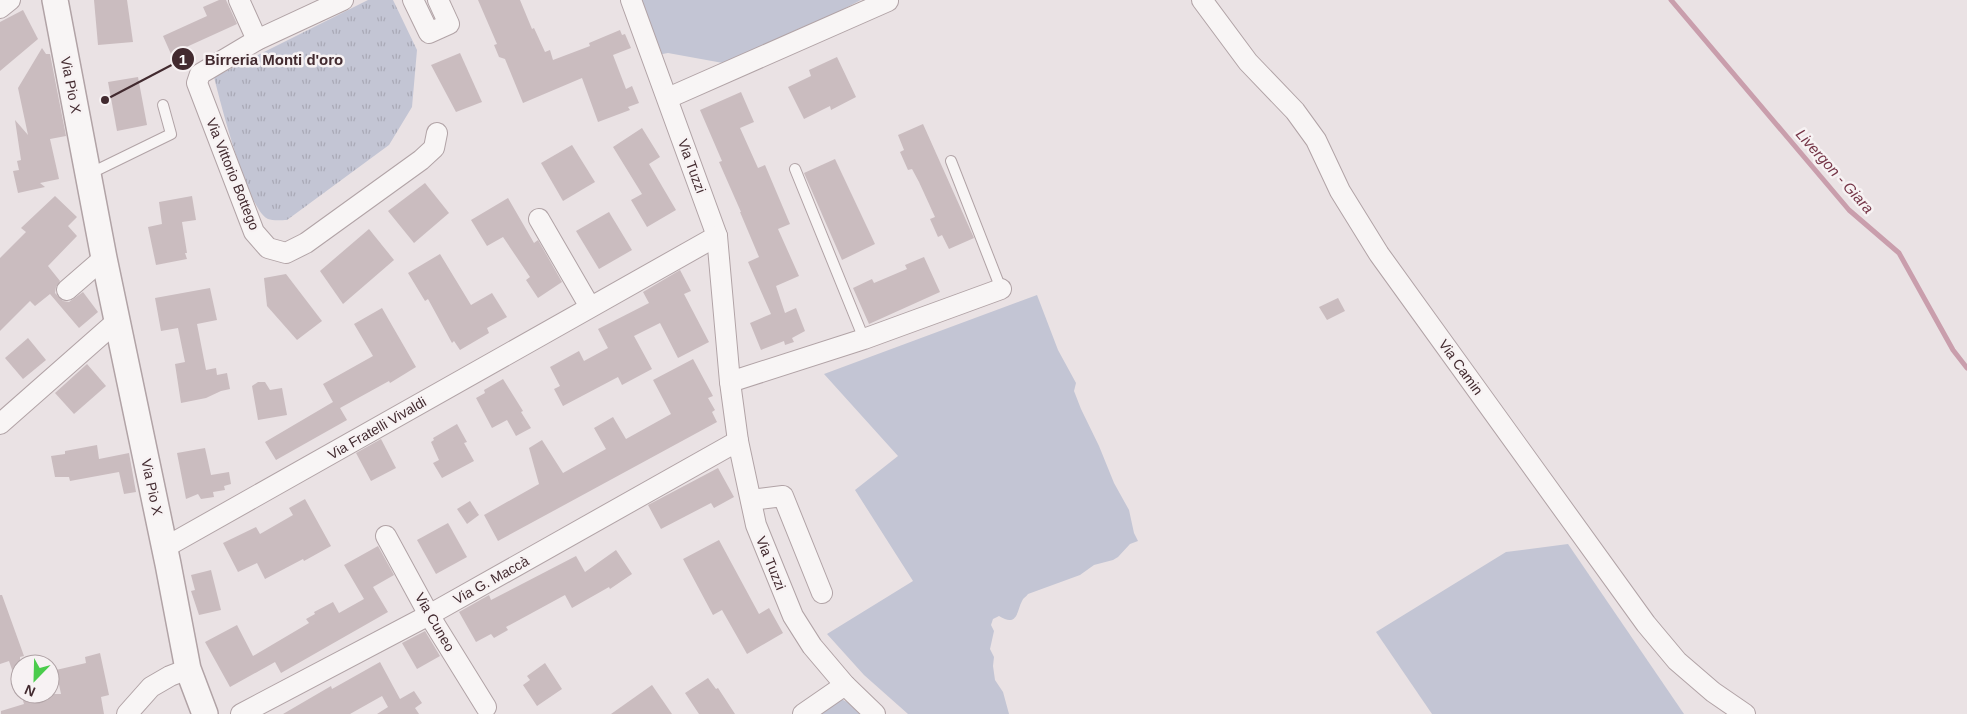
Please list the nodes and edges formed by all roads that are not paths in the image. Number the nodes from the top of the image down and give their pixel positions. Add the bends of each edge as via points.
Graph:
1 (10, 0) edge
2 (55, 0) edge
3 (239, 0) edge
4 (344, 0) edge
5 (413, 0) edge
6 (438, 0) edge
7 (631, 0) edge
8 (1202, 0) edge
9 (888, 1) dead end
10 (0, 8) edge
11 (256, 40) junction
12 (668, 98) junction
13 (163, 105) dead end
14 (437, 133) dead end
15 (951, 160) dead end
16 (795, 169) dead end
17 (89, 174) junction
18 (539, 219) dead end
19 (717, 236) junction
20 (104, 258) junction
21 (1001, 289) joint
22 (66, 290) dead end
23 (590, 307) junction
24 (117, 321) junction
25 (864, 339) junction
26 (730, 382) junction
27 (0, 424) edge
28 (738, 441) junction
29 (751, 500) junction
30 (386, 536) dead end
31 (164, 548) junction
32 (822, 593) dead end
33 (429, 615) junction
34 (188, 669) junction
35 (845, 685) junction
36 (486, 712) edge
37 (127, 714) edge
38 (204, 714) edge
39 (241, 714) edge
40 (803, 714) edge
41 (875, 714) edge
42 (1745, 714) edge

1 - 10 street
2 - 17 street, Via Pio X
3 - 11 street
4 - 11 street, Via Vittorio Bottego
5 - 6 street via 429,33 449,24
7 - 12 street, Via Tuzzi
8 - 42 street, Via Camin via 1248,62 1295,111 1316,140 1340,190 1379,254 1646,624 1677,660 1713,692
9 - 12 street
11 - 14 street, Via Vittorio Bottego via 200,74 197,83 254,232 268,248 286,253 306,243 421,160 434,148
12 - 19 street, Via Tuzzi
13 - 17 lane via 171,134
15 - 21 lane
16 - 25 lane
17 - 20 street, Via Pio X
18 - 23 street
19 - 23 street, Via Fratelli Vivaldi
19 - 26 street, Via Tuzzi
20 - 22 street
20 - 24 street, Via Pio X
21 - 25 street
23 - 31 street, Via Fratelli Vivaldi
24 - 27 street
24 - 31 street, Via Pio X
25 - 26 street
26 - 28 street, Via Tuzzi
28 - 29 street, Via Tuzzi
28 - 33 street, Via G. Maccà
29 - 32 street via 783,496
29 - 35 street, Via Tuzzi via 756,524 793,616 812,646
30 - 33 street, Via Cuneo
31 - 34 street, Via Pio X
33 - 36 street, Via Cuneo
33 - 39 street, Via G. Maccà
34 - 37 street via 151,687
34 - 38 street, Via Pio X
35 - 40 street
35 - 41 street, Via Tuzzi

